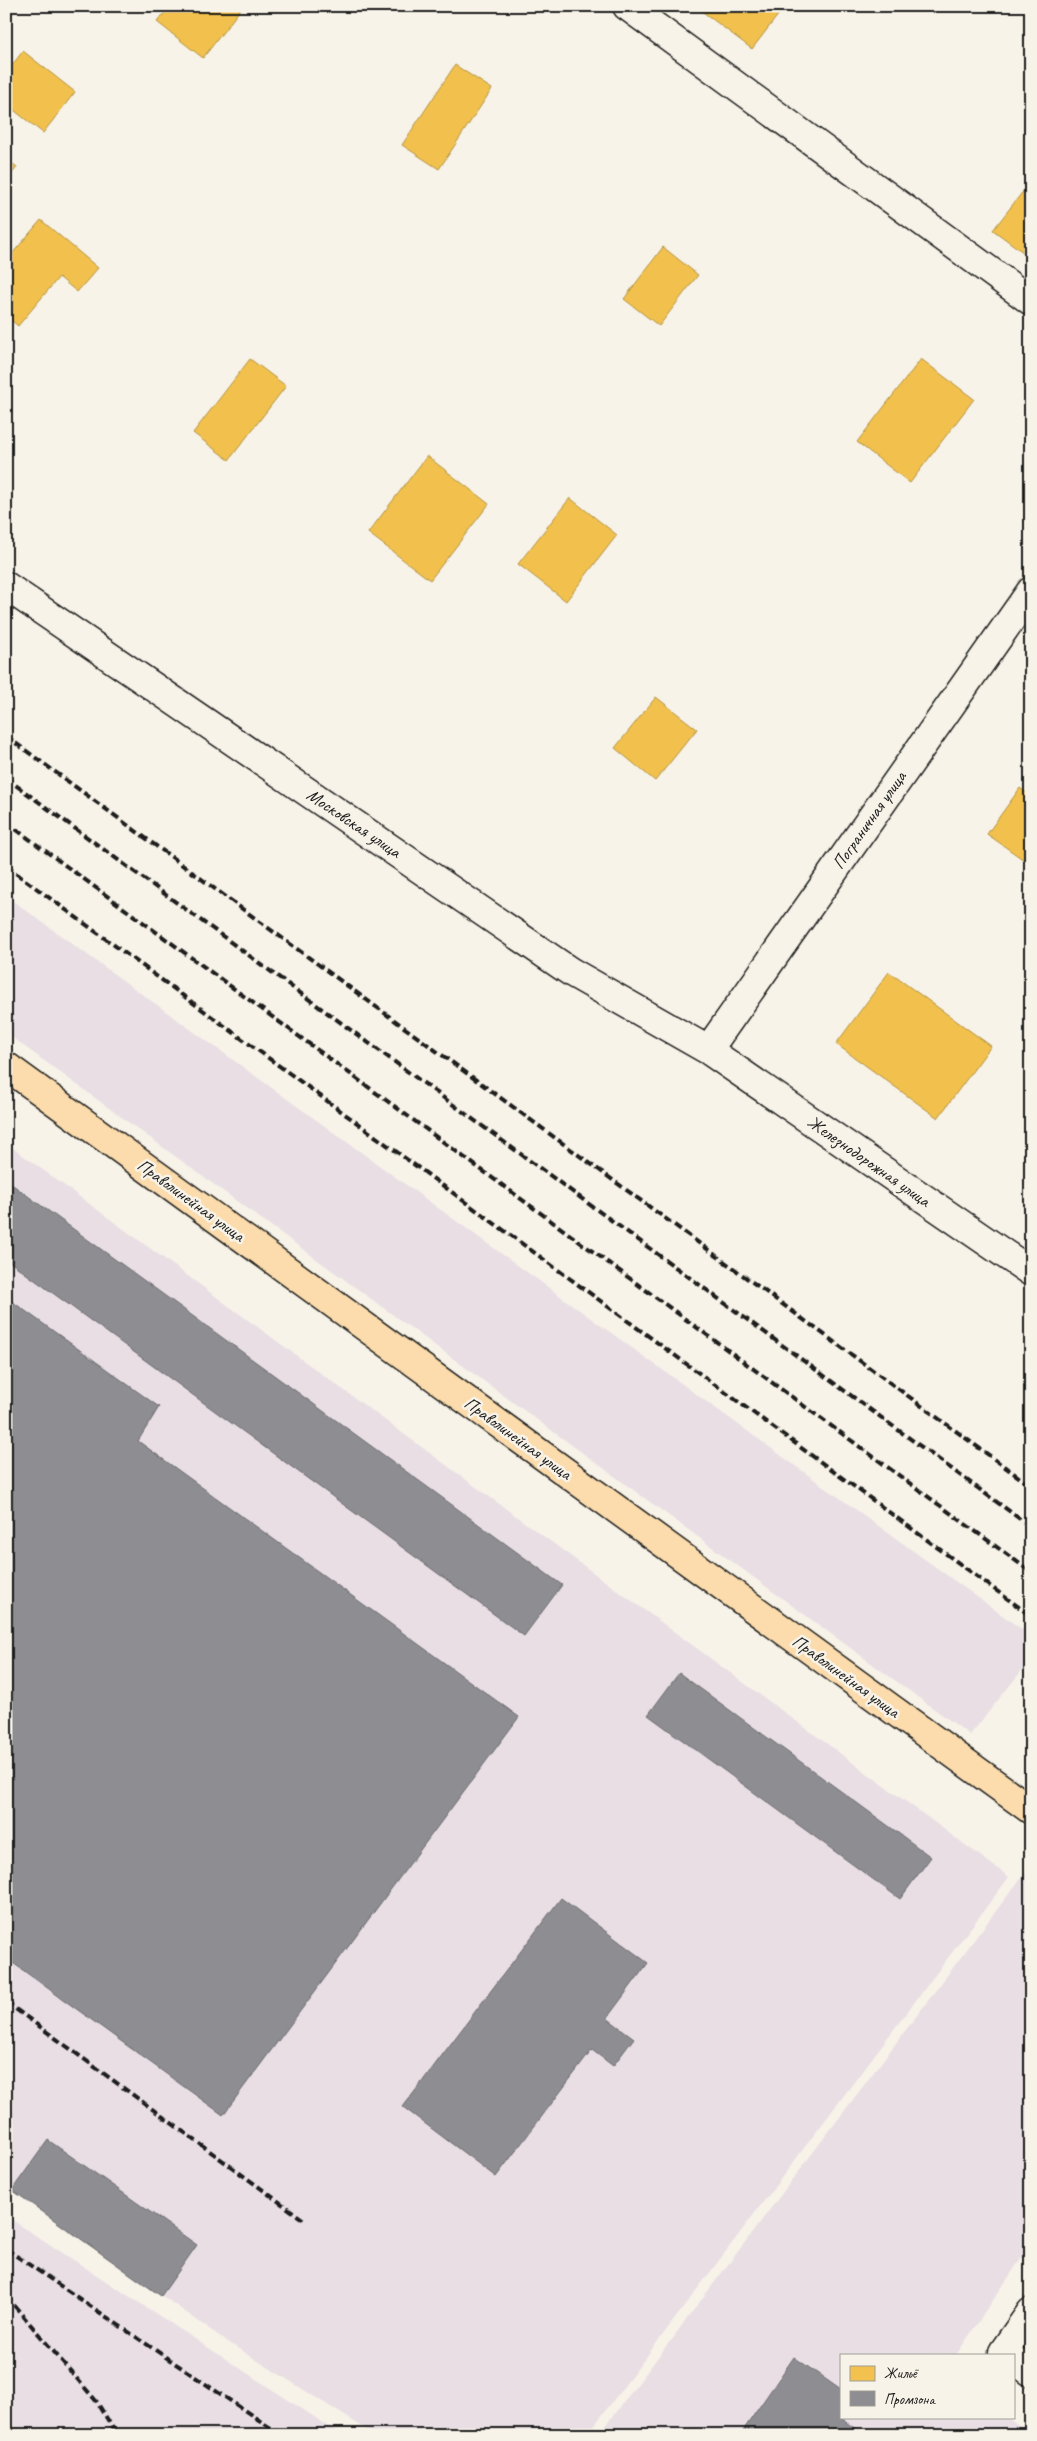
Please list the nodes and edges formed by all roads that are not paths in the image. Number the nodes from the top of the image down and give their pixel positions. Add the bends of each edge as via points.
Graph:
1 (626, 6) edge
2 (1031, 301) edge
3 (6, 586) edge
4 (1031, 591) edge
5 (708, 1050) junction
6 (6, 1066) edge
7 (1031, 1272) edge
8 (1031, 1810) edge
9 (1031, 2312) edge
10 (1005, 2354) edge
11 (1014, 2360) edge
12 (1031, 2372) edge

1 - 2 street
3 - 5 street, Московская улица via 571,972
4 - 5 street, Пограничная улица
5 - 7 street, Железнодорожная улица
6 - 8 main road, Праволинейная улица
9 - 10 street via 1002,2352
11 - 12 street

